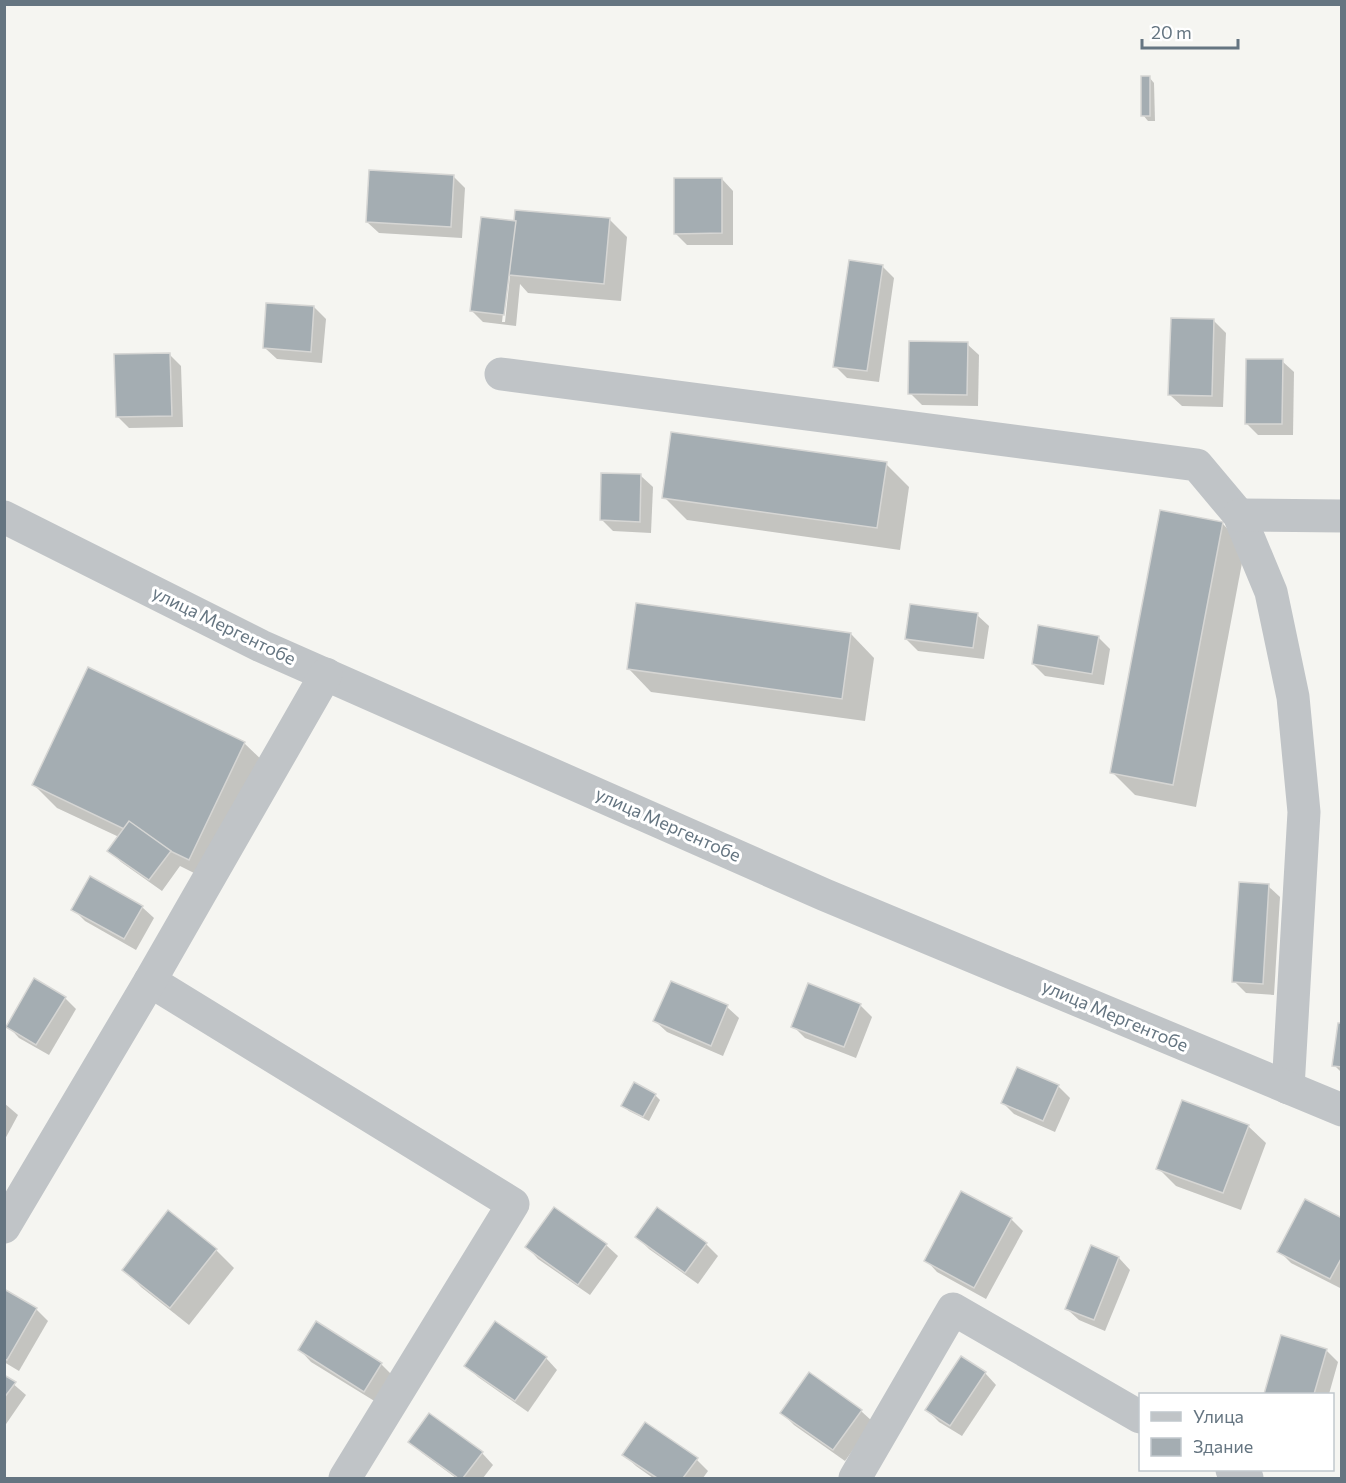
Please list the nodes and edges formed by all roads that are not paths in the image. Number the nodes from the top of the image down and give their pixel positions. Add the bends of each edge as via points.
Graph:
1 (501, 374) dead end
2 (1239, 515) junction
3 (1341, 516) edge
4 (4, 517) edge
5 (326, 674) junction
6 (150, 981) junction
7 (1288, 1088) junction
8 (1341, 1110) edge
9 (4, 1227) edge
10 (1139, 1416) edge
11 (1234, 1471) edge
12 (345, 1479) edge
13 (855, 1479) edge
14 (1247, 1479) edge

1 - 2 street via 1197,465
2 - 3 street
2 - 7 street via 1271,592 1293,697 1304,812
4 - 5 street, улица Мергентобе via 261,646
5 - 6 street
5 - 7 street, улица Мергентобе via 825,895
6 - 9 street
6 - 12 street via 513,1204
7 - 8 street, улица Мергентобе
10 - 13 street via 953,1309
11 - 14 street

